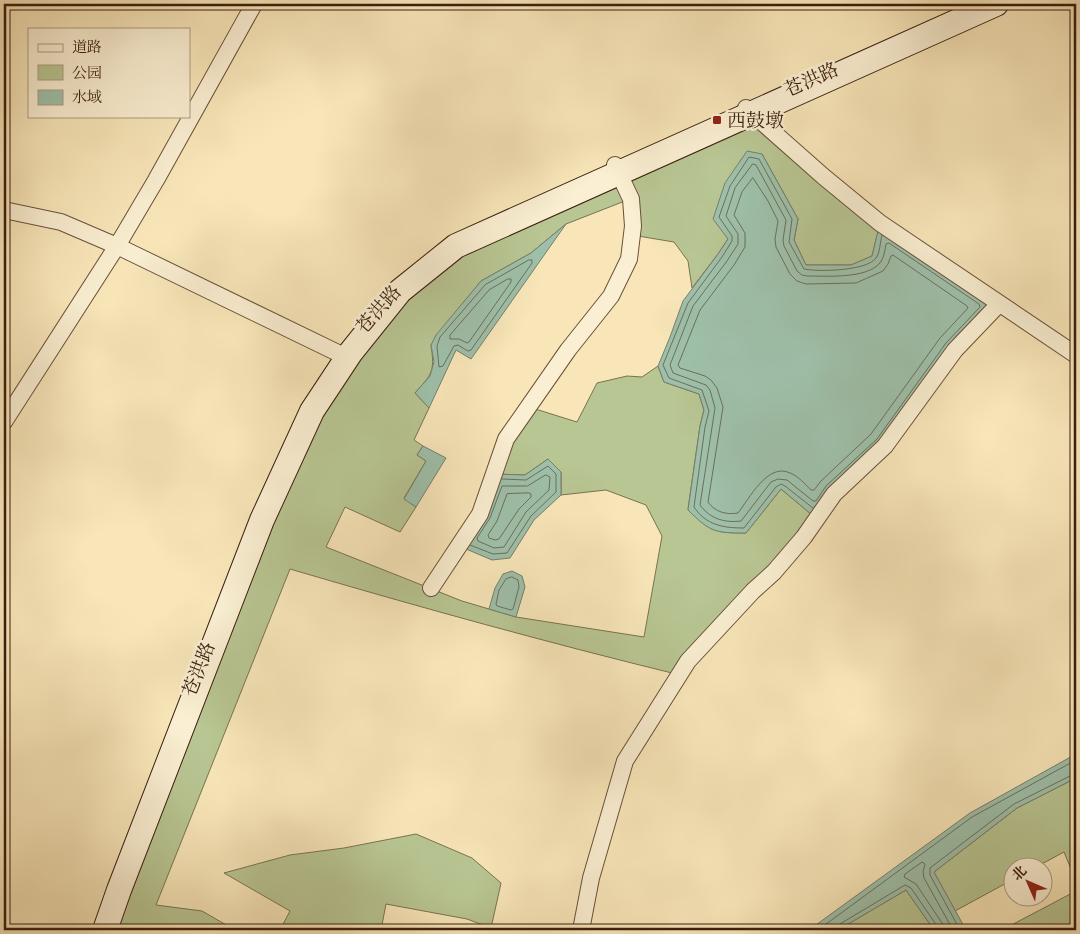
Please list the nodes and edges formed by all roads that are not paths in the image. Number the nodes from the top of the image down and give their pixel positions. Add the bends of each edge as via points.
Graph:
1 (254, 4) edge
2 (985, 4) edge
3 (996, 4) edge
4 (749, 111) junction
5 (617, 169) junction
6 (4, 210) edge
7 (117, 246) junction
8 (999, 304) junction
9 (340, 354) junction
10 (1076, 355) edge
11 (4, 422) edge
12 (431, 588) dead end
13 (99, 930) edge
14 (105, 930) edge
15 (581, 930) edge

1 - 7 street
2 - 4 main road, 苍洪路
3 - 4 main road
4 - 5 main road, 苍洪路
4 - 8 street via 880,222
5 - 9 main road, 苍洪路 via 451,242 394,287
5 - 12 street via 631,199 633,226 629,259 611,296 568,350 506,439 480,514
5 - 14 main road via 456,246 400,291 351,352 312,411 262,520
6 - 7 street via 61,222
7 - 9 street
7 - 11 street
8 - 10 street
8 - 15 street via 954,350 885,446 834,494 774,572 688,661 625,761 591,878
9 - 13 main road, 苍洪路 via 307,408 253,526

